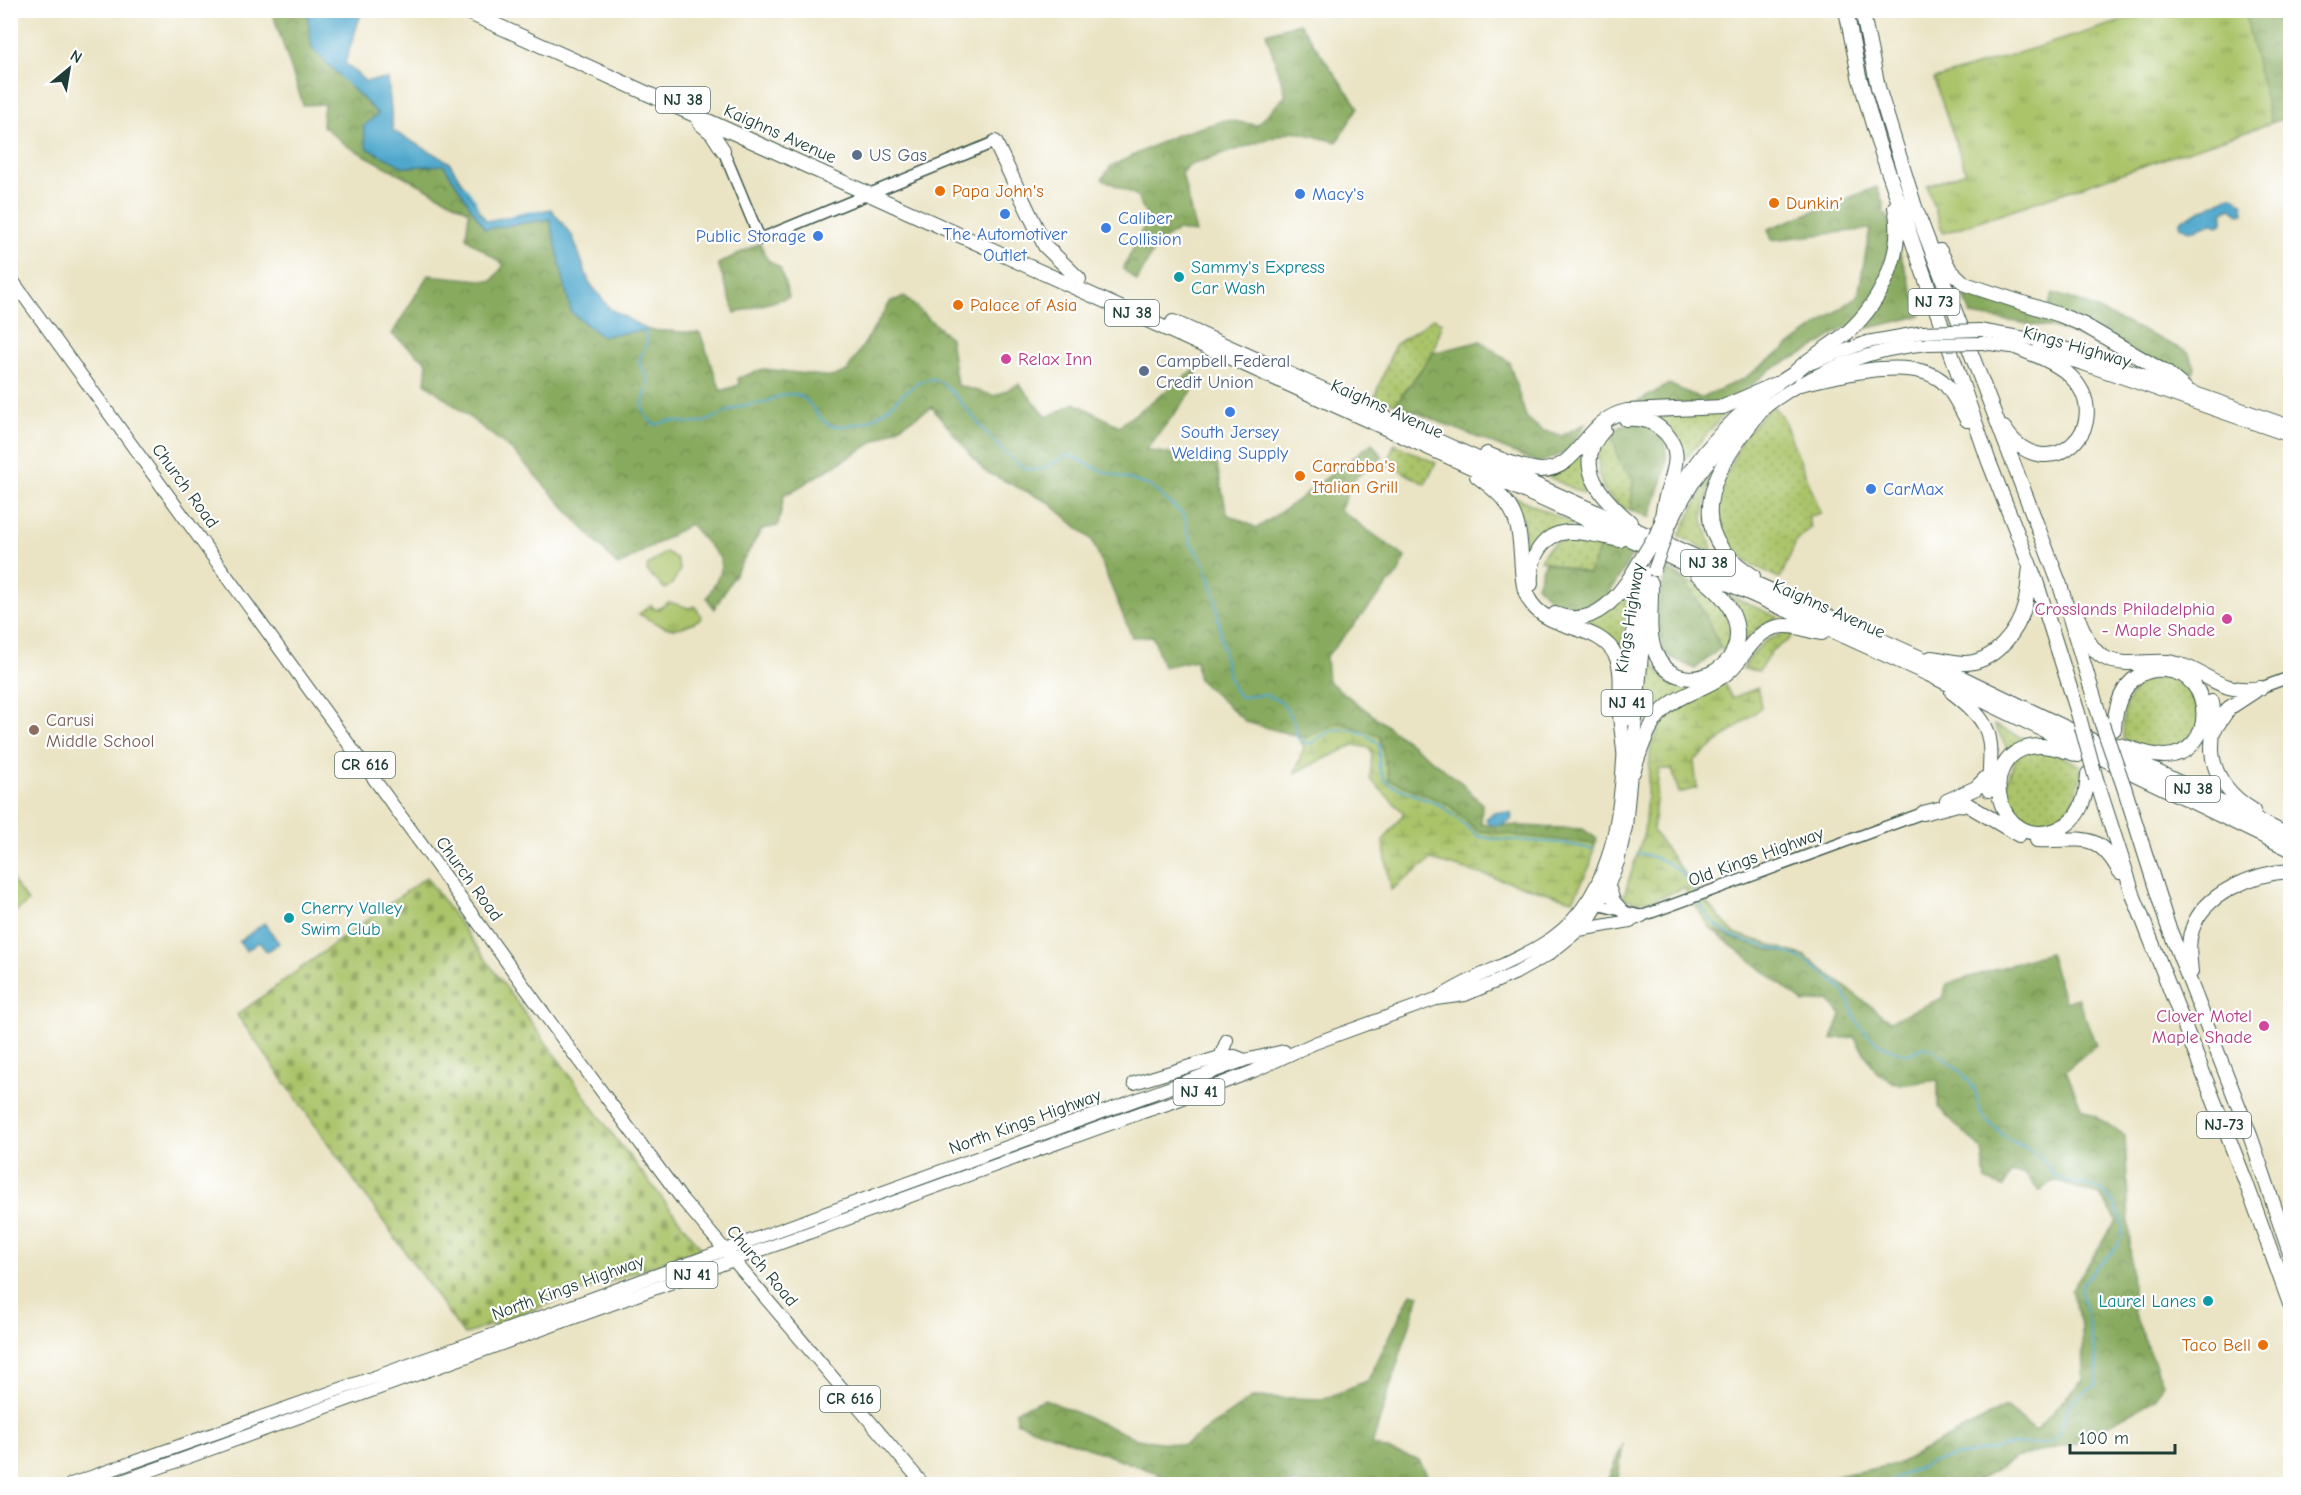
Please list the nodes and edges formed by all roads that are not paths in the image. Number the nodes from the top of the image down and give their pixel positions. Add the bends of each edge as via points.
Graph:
1 (463, 10) edge
2 (485, 10) edge
3 (1846, 10) edge
4 (1863, 13) edge
5 (670, 104) junction
6 (995, 142) joint
7 (1878, 142) junction
8 (723, 150) joint
9 (1909, 185) junction
10 (875, 192) junction
11 (10, 277) edge
12 (1079, 279) junction
13 (1925, 338) junction
14 (2018, 348) junction
15 (1798, 378) junction
16 (1776, 384) junction
17 (2188, 391) junction
18 (1987, 399) junction
19 (1762, 410) junction
20 (2290, 426) edge
21 (2290, 436) edge
22 (1431, 437) junction
23 (1453, 459) junction
24 (1989, 462) junction
25 (1665, 523) junction
26 (1646, 539) junction
27 (1684, 563) junction
28 (2030, 566) junction
29 (1647, 571) junction
30 (2060, 585) junction
31 (1774, 592) junction
32 (1836, 632) junction
33 (1923, 659) junction
34 (2192, 671) junction
35 (1928, 674) junction
36 (2290, 677) edge
37 (2260, 688) junction
38 (2108, 726) junction
39 (2214, 730) junction
40 (2092, 745) junction
41 (1624, 751) junction
42 (2109, 759) junction
43 (1633, 772) junction
44 (1990, 774) junction
45 (2092, 776) junction
46 (1923, 813) junction
47 (2008, 829) junction
48 (2290, 836) edge
49 (1617, 844) junction
50 (2290, 849) edge
51 (2290, 870) edge
52 (1609, 886) junction
53 (2134, 897) junction
54 (1599, 904) junction
55 (1624, 912) junction
56 (1642, 916) junction
57 (1579, 930) junction
58 (2194, 992) junction
59 (1436, 999) junction
60 (1227, 1040) dead end
61 (1315, 1043) junction
62 (1220, 1057) junction
63 (1245, 1060) junction
64 (1134, 1083) dead end
65 (724, 1249) junction
66 (2290, 1253) edge
67 (734, 1260) junction
68 (2290, 1304) edge
69 (71, 1485) edge
70 (114, 1485) edge
71 (923, 1485) edge

1 - 5 highway, Kaighns Avenue / NJ 38
2 - 10 highway, Kaighns Avenue / NJ 38
3 - 7 highway, NJ 73
4 - 9 highway, NJ 73 via 1878,87
5 - 8 highway via 708,129
5 - 10 highway, Kaighns Avenue / NJ 38
6 - 10 street
6 - 12 highway via 1041,240
7 - 15 highway via 1897,219 1892,263 1878,295 1860,320 1811,357
7 - 24 highway, NJ 73
8 - 10 street via 760,239
9 - 17 highway via 1946,263 1960,282 2084,326 2168,374
9 - 18 highway, NJ 73
10 - 12 highway, Kaighns Avenue / NJ 38
10 - 23 highway, Kaighns Avenue / NJ 38
11 - 65 main road, Church Road / CR 616 via 590,1076
12 - 22 highway, Kaighns Avenue / NJ 38
13 - 14 main road, Kings Highway / NJ 41, bridge
13 - 15 main road, Kings Highway / NJ 41
13 - 17 main road, Kings Highway / NJ 41, bridge via 1979,330 2019,336
14 - 18 highway via 2054,364 2077,384 2087,408 2083,431 2072,445 2057,453 2027,452 2013,442
14 - 21 main road, Kings Highway / NJ 41 via 2083,364
15 - 16 main road, NJ 41
15 - 19 main road, Kings Highway / NJ 41
15 - 24 highway via 1868,370 1928,373 1948,387
16 - 22 highway via 1723,407 1614,414 1596,427 1567,460 1550,469 1528,468
16 - 25 main road, NJ 41 via 1709,444 1686,475
17 - 20 main road, Kings Highway / NJ 41
18 - 30 highway, NJ 73
19 - 25 main road, Kings Highway / NJ 41 via 1739,428 1706,465
19 - 31 highway via 1721,468 1710,518 1725,553
22 - 26 highway, Kaighns Avenue / NJ 38
23 - 26 highway, Kaighns Avenue / NJ 38
23 - 41 highway via 1500,494 1514,514 1523,585 1532,605 1550,620 1597,637 1613,651 1619,670
24 - 28 highway, NJ 73
25 - 26 main road, NJ 41, bridge
25 - 26 highway via 1676,466 1672,441 1663,430 1645,420 1632,418 1614,423 1594,445 1590,458 1593,478 1605,499
25 - 29 main road, Kings Highway / NJ 41, bridge
26 - 27 highway, Kaighns Avenue / NJ 38
26 - 29 highway, bridge
26 - 29 highway via 1577,532 1559,534 1547,540 1535,554 1530,570 1538,600 1552,612 1569,618 1603,609
26 - 31 highway, Kaighns Avenue / NJ 38
27 - 29 highway via 1721,595 1734,616 1737,635 1730,659 1701,677 1689,678 1673,672 1655,653
27 - 32 highway, Kaighns Avenue / NJ 38
28 - 33 highway via 2023,612 1997,649 1970,663
28 - 40 highway, NJ 73, bridge
29 - 41 main road, NJ 41 via 1633,623
29 - 43 main road, Kings Highway / NJ 41
30 - 34 highway via 2090,643 2101,655 2122,663 2170,663
30 - 38 highway, NJ 73
31 - 33 highway, Kaighns Avenue / NJ 38
32 - 35 highway, Kaighns Avenue / NJ 38
32 - 43 highway via 1784,626 1762,633 1728,673 1661,712 1645,739
33 - 40 highway, Kaighns Avenue / NJ 38
34 - 37 highway via 2230,689
34 - 39 highway via 2210,695
35 - 42 highway, Kaighns Avenue / NJ 38
35 - 44 highway via 1967,704 1983,722 1991,747
36 - 37 street
37 - 39 highway via 2229,708
38 - 40 highway via 2123,692 2145,672 2175,671 2190,680 2201,694 2205,711 2202,729 2181,752 2160,756
38 - 42 highway
39 - 48 highway via 2213,759 2223,783 2244,805
40 - 45 highway, bridge
40 - 48 highway, Kaighns Avenue / NJ 38
41 - 49 main road, NJ 41
42 - 45 highway via 2044,746 2025,749 2003,768 1998,785 2000,802 2008,818 2018,826 2035,832 2052,831 2069,822 2080,808
42 - 50 highway, Kaighns Avenue / NJ 38
42 - 58 highway, NJ-73, bridge via 2124,788
43 - 49 main road, Kings Highway / NJ 41 via 1630,808
44 - 46 highway via 1971,790
44 - 47 highway via 1992,806
45 - 53 highway, NJ-73
46 - 47 highway via 1968,805
46 - 56 street, Old Kings Highway
47 - 53 highway via 2036,840 2083,839 2098,844 2111,856
49 - 52 main road, North Kings Highway / NJ 41
49 - 59 main road, North Kings Highway / NJ 41 via 1583,910 1567,926 1532,951 1461,983
51 - 58 highway via 2240,885 2203,910 2193,925 2189,942
52 - 54 main road, North Kings Highway / NJ 41
52 - 55 main road via 1614,901
53 - 68 highway, NJ-73
54 - 55 street
54 - 57 main road, North Kings Highway / NJ 41
55 - 56 street
56 - 57 main road
57 - 59 main road, North Kings Highway / NJ 41 via 1548,955 1516,973 1465,995
58 - 66 highway, NJ-73 via 2251,1138
59 - 61 main road, North Kings Highway / NJ 41
60 - 62 main road
61 - 63 main road, North Kings Highway / NJ 41
61 - 67 main road, North Kings Highway / NJ 41 via 1173,1102
62 - 63 main road
62 - 64 main road
63 - 65 main road, North Kings Highway / NJ 41
65 - 67 main road, Church Road / CR 616
65 - 69 main road, North Kings Highway / NJ 41
67 - 70 main road, North Kings Highway / NJ 41
67 - 71 main road, Church Road / CR 616

